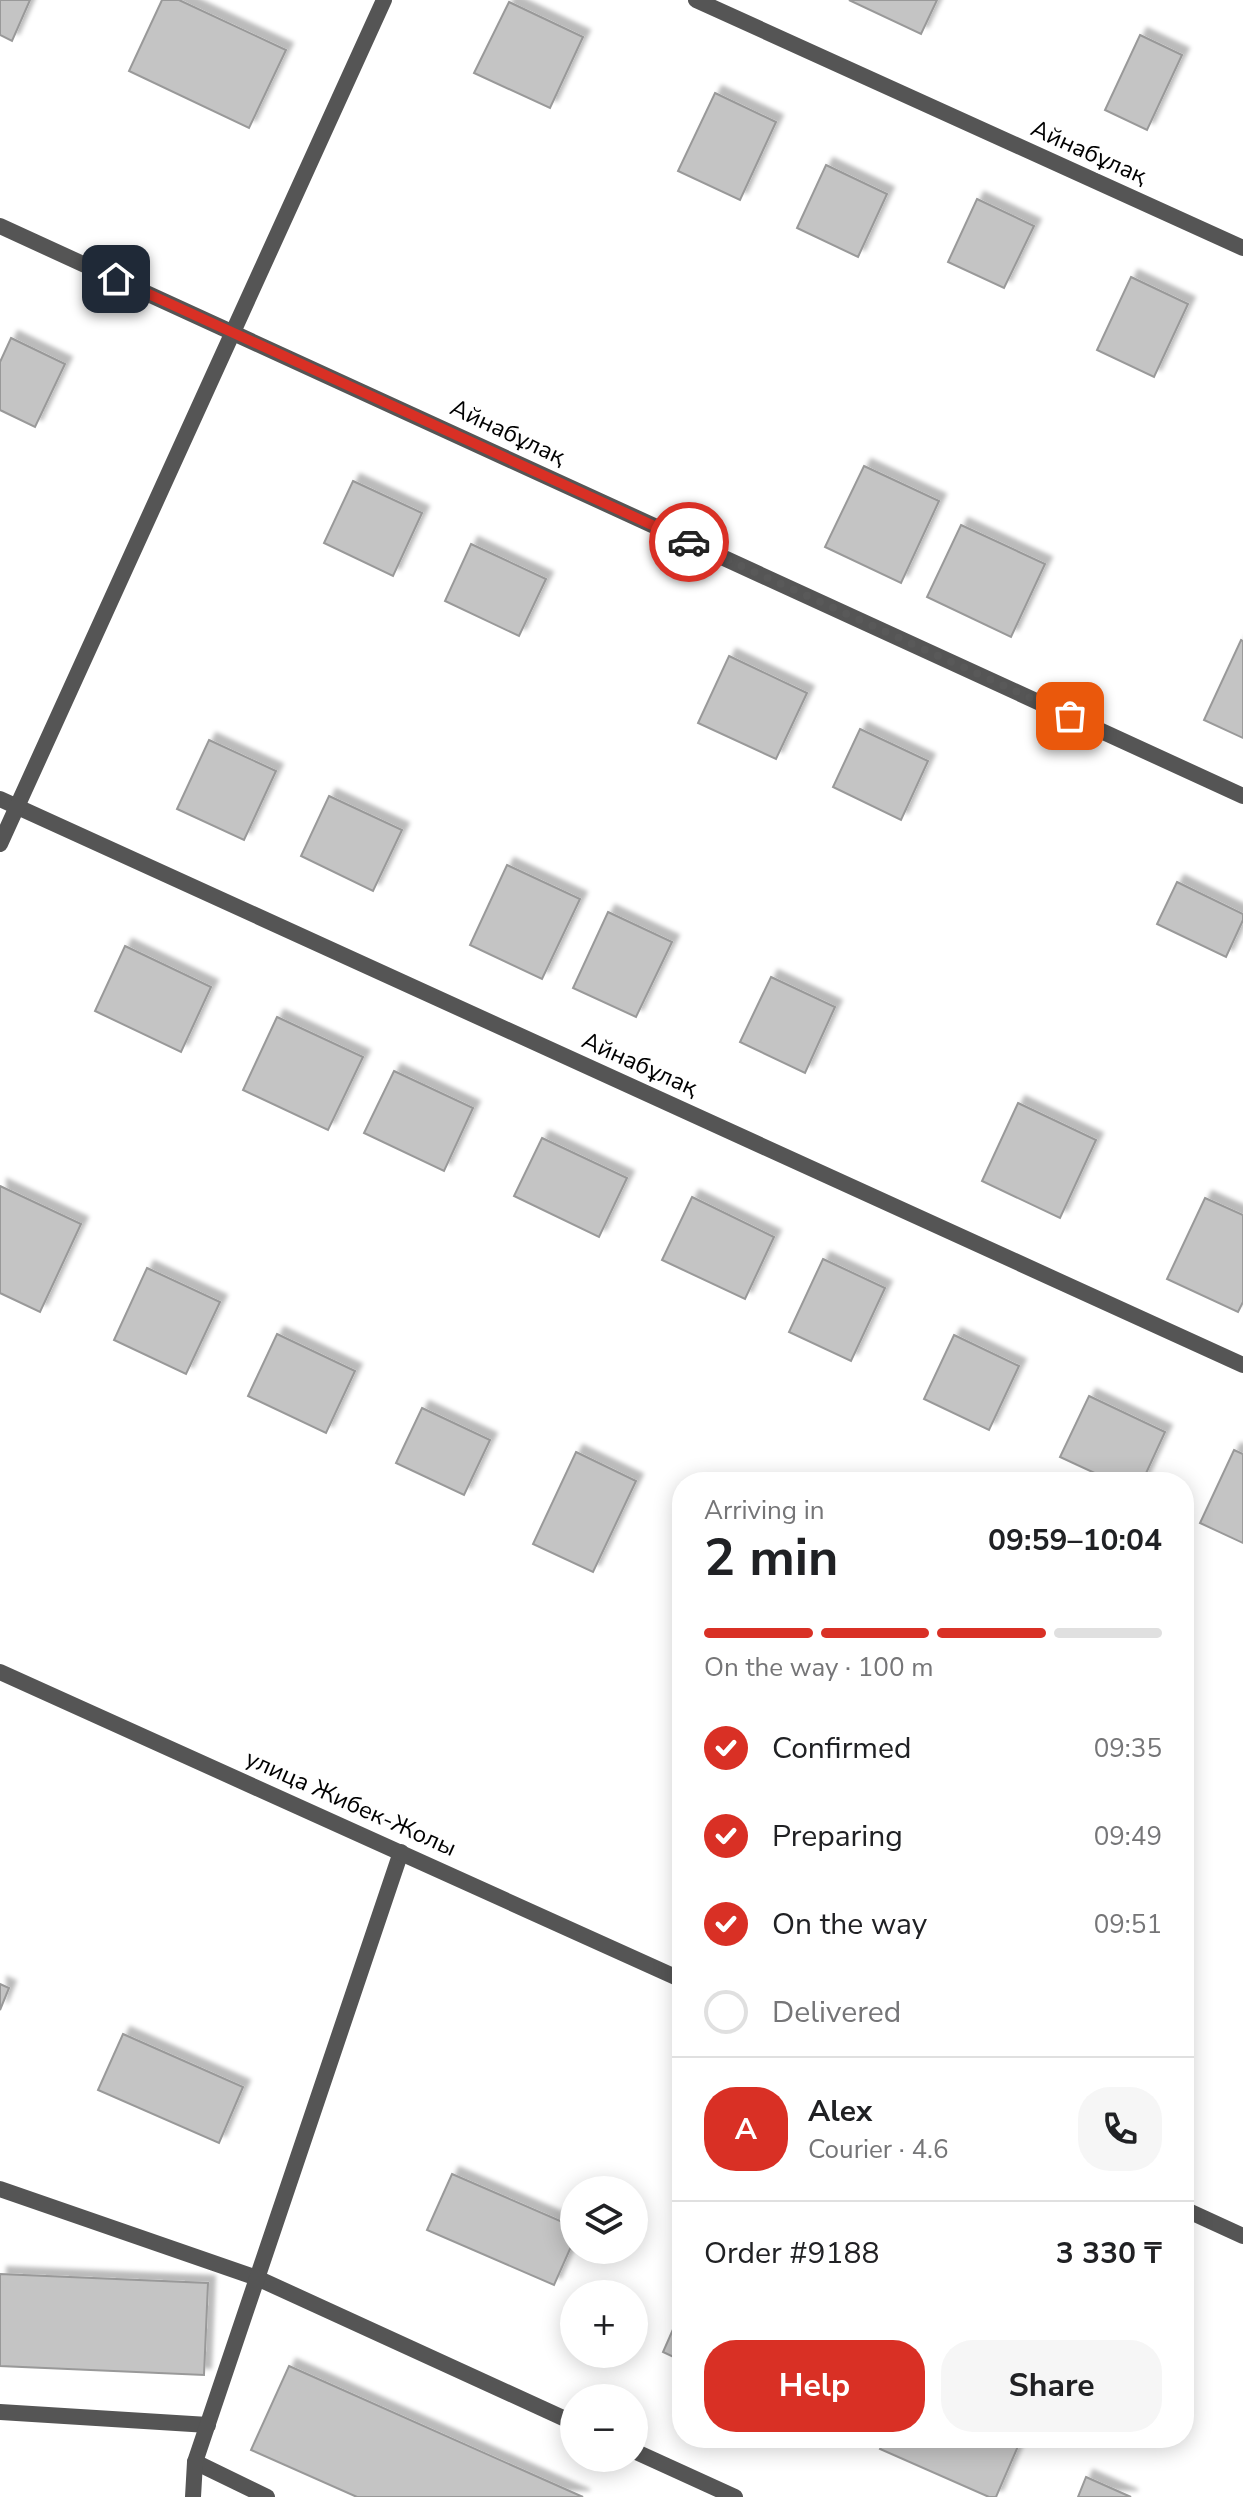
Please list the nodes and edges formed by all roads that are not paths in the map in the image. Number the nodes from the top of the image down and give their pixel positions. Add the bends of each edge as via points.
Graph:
1 (384, 0) edge
2 (696, 0) edge
3 (0, 226) edge
4 (1243, 248) edge
5 (232, 332) junction
6 (1243, 796) edge
7 (0, 799) edge
8 (16, 806) junction
9 (0, 844) edge
10 (1243, 1365) edge
11 (0, 1672) edge
12 (401, 1852) junction
13 (672, 1975) edge
14 (0, 2189) edge
15 (1194, 2214) edge
16 (1243, 2236) edge
17 (257, 2278) junction
18 (0, 2412) edge
19 (560, 2417) edge
20 (208, 2425) junction
21 (648, 2457) edge
22 (195, 2462) junction
23 (193, 2497) edge
24 (267, 2497) edge
25 (735, 2497) edge

1 - 5 street
2 - 4 street, Айнабұлақ
3 - 5 street, Айнабұлақ
5 - 6 street, Айнабұлақ
5 - 8 street
7 - 8 street, Айнабұлақ
8 - 9 street
8 - 10 street, Айнабұлақ
11 - 12 street, улица Жибек-Жолы
12 - 13 street, улица Жибек-Жолы
12 - 17 street
14 - 17 street
15 - 16 street
17 - 19 street
17 - 20 street
18 - 20 street
20 - 22 street
21 - 25 street
22 - 23 street
22 - 24 street

